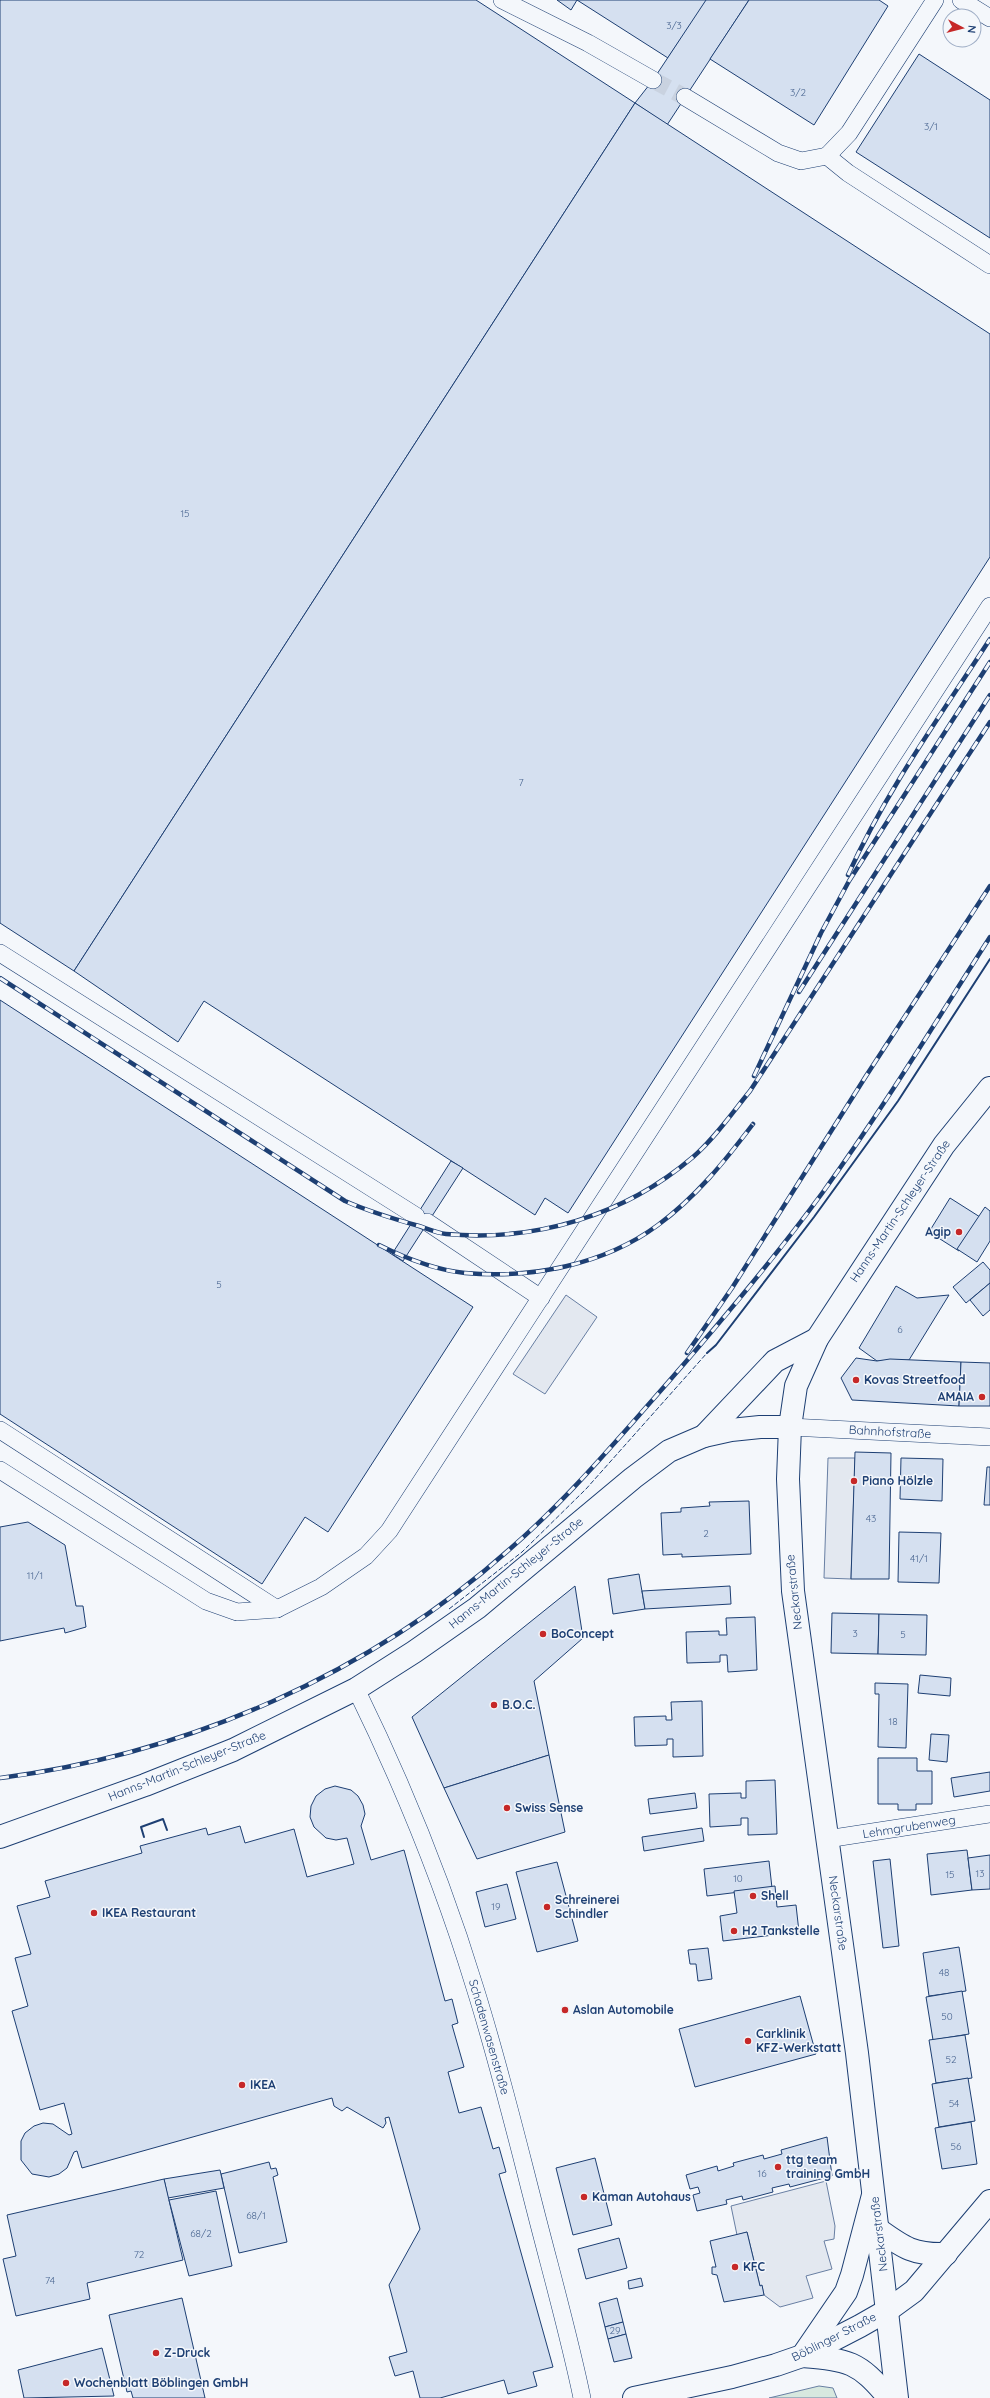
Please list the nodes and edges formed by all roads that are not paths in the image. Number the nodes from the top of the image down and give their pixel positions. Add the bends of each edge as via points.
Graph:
1 (502, 0) edge
2 (935, 0) edge
3 (961, 0) edge
4 (990, 18) edge
5 (653, 80) tunnel mouth
6 (685, 97) tunnel mouth
7 (827, 156) junction
8 (990, 265) edge
9 (990, 606) edge
10 (0, 953) edge
11 (990, 1088) edge
12 (541, 1298) junction
13 (817, 1339) junction
14 (790, 1427) junction
15 (0, 1430) edge
16 (704, 1436) junction
17 (990, 1437) edge
18 (0, 1470) edge
19 (277, 1609) junction
20 (356, 1689) junction
21 (990, 1814) edge
22 (58, 1817) junction
23 (0, 1837) edge
24 (827, 1839) junction
25 (0, 1854) edge
26 (874, 2190) junction
27 (990, 2201) edge
28 (879, 2230) junction
29 (946, 2254) junction
30 (888, 2310) junction
31 (802, 2356) junction
32 (582, 2398) edge
33 (634, 2398) edge
34 (889, 2398) edge
35 (898, 2398) edge

1 - 5 street via 588,43
2 - 7 street via 849,133
3 - 4 street
6 - 7 street via 778,153 801,161
7 - 8 street via 848,173
9 - 12 street
10 - 12 street via 422,1219
11 - 13 main road, Hanns-Martin-Schleyer-Straße via 944,1145
12 - 19 street via 389,1531 366,1556 321,1587
13 - 14 main road, Hanns-Martin-Schleyer-Straße via 796,1386
13 - 16 main road, Hanns-Martin-Schleyer-Straße via 775,1361
14 - 16 main road, Hanns-Martin-Schleyer-Straße via 747,1428
14 - 17 street, Bahnhofstraße
14 - 24 main road, Neckarstraße via 788,1479 793,1591
15 - 19 street
16 - 20 main road, Hanns-Martin-Schleyer-Straße via 669,1451 627,1482 477,1608
18 - 19 street via 206,1601 237,1612
20 - 22 main road, Hanns-Martin-Schleyer-Straße via 233,1750
20 - 32 street, Schadenwasenstraße via 408,1805 475,1987 504,2089
21 - 24 street, Lehmgrubenweg
22 - 23 main road, Hanns-Martin-Schleyer-Straße
22 - 25 main road, Hanns-Martin-Schleyer-Straße via 28,1839
24 - 26 main road, Neckarstraße
26 - 28 main road, Neckarstraße
26 - 31 main road via 846,2292
27 - 29 main road, Böblinger Straße
28 - 29 main road via 909,2250 926,2255
28 - 30 main road, Neckarstraße
29 - 30 main road, Böblinger Straße via 914,2291
30 - 31 main road, Böblinger Straße
30 - 35 main road, Neckarstraße
31 - 33 main road, Böblinger Straße via 732,2377
31 - 34 main road via 828,2358 859,2367

